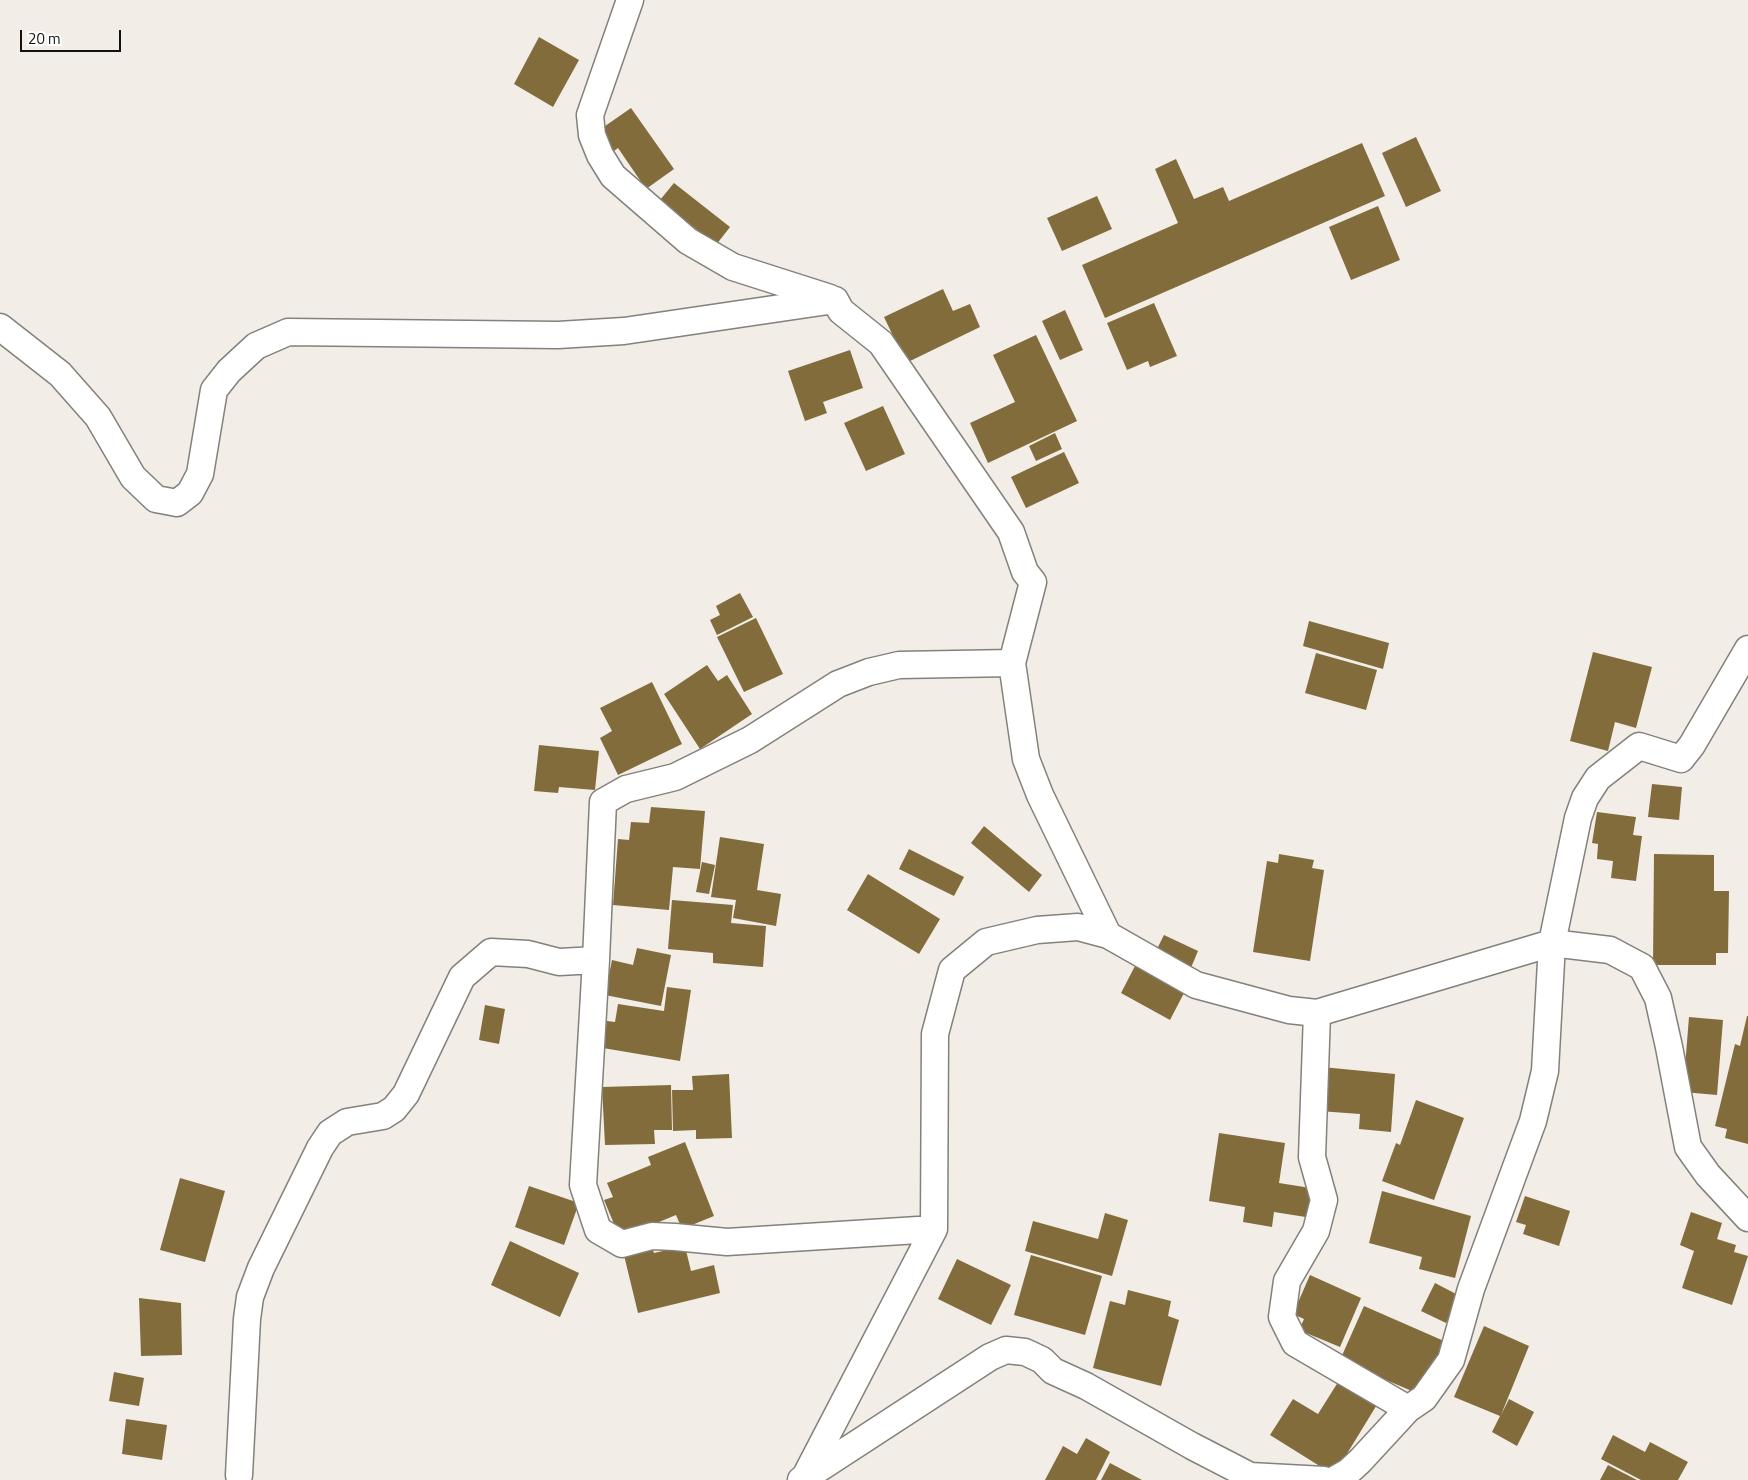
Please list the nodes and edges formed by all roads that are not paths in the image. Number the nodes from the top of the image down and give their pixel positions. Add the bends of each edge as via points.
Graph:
1 (630, 0) edge
2 (835, 300) junction
3 (0, 327) edge
4 (1748, 649) edge
5 (1012, 663) junction
6 (1108, 935) junction
7 (1552, 944) junction
8 (596, 960) junction
9 (1317, 1013) junction
10 (1748, 1218) edge
11 (934, 1229) junction
12 (1408, 1409) junction
13 (240, 1475) dead end
14 (803, 1479) edge
15 (1324, 1480) edge
16 (1334, 1480) edge

1 - 2 street via 590,115 592,135 613,176 688,241 734,267
2 - 3 street via 615,332 558,335 288,332 256,346 214,390 200,474 190,493 177,503 156,499 132,477 98,417 60,374
2 - 5 street via 841,311 881,343 1011,532 1025,572 1033,582
4 - 7 street via 1681,759 1639,746 1598,778 1585,798 1578,818
5 - 6 street via 1026,759 1040,795
5 - 8 street via 899,666 869,672 838,684 742,744 675,777 626,789 603,802
6 - 9 street via 1196,985 1290,1010
6 - 11 street via 1078,926 1037,930 986,942 952,970 935,1034
7 - 9 street
7 - 10 street via 1610,950 1642,967 1658,998 1688,1147 1708,1175
7 - 12 street via 1545,1071 1533,1121 1471,1288 1451,1360 1424,1398
8 - 11 street via 583,1185 598,1230 622,1244 652,1236 726,1242
8 - 13 street via 560,962 528,954 491,952 462,977 406,1094 394,1109 383,1116 347,1122 330,1133 261,1268 250,1297
9 - 12 street via 1312,1157 1324,1200 1316,1231 1287,1281 1282,1317 1295,1342
11 - 14 street
12 - 16 street via 1360,1461
14 - 15 street via 990,1357 1006,1350 1025,1352 1042,1360 1053,1371 1250,1476

